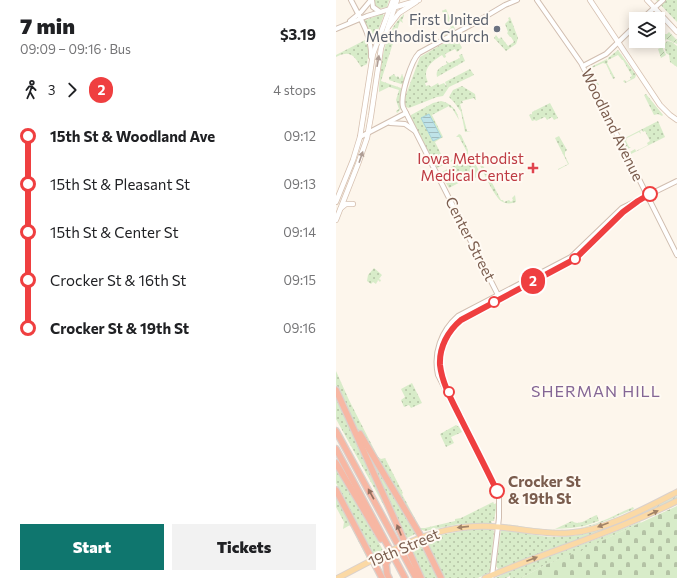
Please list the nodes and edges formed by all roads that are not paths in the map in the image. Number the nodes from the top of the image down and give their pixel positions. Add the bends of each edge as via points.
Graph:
1 (351, 0) edge
2 (372, 0) edge
3 (393, 0) edge
4 (397, 0) edge
5 (517, 0) edge
6 (537, 0) edge
7 (590, 0) edge
8 (647, 0) edge
9 (663, 0) edge
10 (418, 1) edge
11 (654, 8) junction
12 (392, 9) junction
13 (380, 12) junction
14 (650, 12) edge
15 (359, 16) junction
16 (336, 29) edge
17 (386, 31) junction
18 (629, 32) edge
19 (677, 32) edge
20 (618, 42) junction
21 (371, 65) junction
22 (583, 66) junction
23 (406, 113) junction
24 (677, 120) edge
25 (387, 123) junction
26 (416, 132) junction
27 (368, 133) junction
28 (360, 137) junction
29 (353, 160) junction
30 (677, 181) edge
31 (343, 185) junction
32 (347, 191) junction
33 (647, 196) junction
34 (336, 202) edge
35 (352, 204) dead end
36 (341, 208) junction
37 (336, 220) edge
38 (677, 256) edge
39 (499, 297) junction
40 (336, 390) edge
41 (346, 412) junction
42 (336, 431) edge
43 (336, 449) edge
44 (336, 463) edge
45 (336, 490) edge
46 (677, 492) edge
47 (677, 501) edge
48 (498, 527) junction
49 (421, 537) junction
50 (403, 545) junction
51 (373, 560) junction
52 (492, 576) edge
53 (338, 578) edge
54 (382, 578) edge
55 (390, 578) edge
56 (404, 578) edge
57 (416, 578) edge
58 (420, 578) edge
59 (441, 578) edge
60 (485, 578) edge

1 - 15 street
2 - 13 street via 373,7
2 - 15 street
3 - 12 main road
4 - 12 main road
5 - 23 street, Center Street via 419,53 414,60 402,98
6 - 22 street, Woodland Avenue
7 - 20 main road
8 - 11 main road
9 - 11 street
10 - 12 main road
10 - 17 main road via 400,13
11 - 14 street
11 - 19 main road
12 - 13 street
12 - 17 main road
12 - 21 main road via 376,44
13 - 15 street
15 - 16 street
15 - 21 street via 370,40
27 -> 17 main road via 377,66
18 - 20 street
20 - 22 street via 603,56
20 - 24 main road via 660,105
21 - 28 main road
22 - 33 street, Woodland Avenue
23 - 25 street
23 - 26 street, Center Street
25 - 26 street via 405,124
25 - 27 street
26 - 39 street, Center Street
27 - 28 street
32 -> 27 main road via 362,156
28 - 29 main road
29 - 31 main road
29 - 32 main road
30 - 33 street
31 - 34 main road
31 - 36 main road
32 - 36 main road
33 - 38 street, Woodland Avenue
33 - 39 street via 622,208 571,257
35 - 36 main road via 346,204
36 - 37 main road
39 - 48 street via 454,320 447,328 437,358 437,370 442,385 499,496
40 - 41 highway
41 - 49 highway
58 -> 41 highway
57 -> 42 highway
43 - 56 highway
44 - 56 highway
45 - 51 highway
46 -> 48 main road, 19th Street via 617,520 583,531 550,533
52 -> 47 main road via 613,530
48 -> 49 main road, 19th Street via 455,528
48 - 52 street
49 - 50 main road, 19th Street, bridge
49 - 59 highway
50 - 51 main road, 19th Street, bridge
50 - 55 highway, bridge via 391,555 386,564
51 - 53 main road, 19th Street
51 - 54 highway
52 - 60 main road

